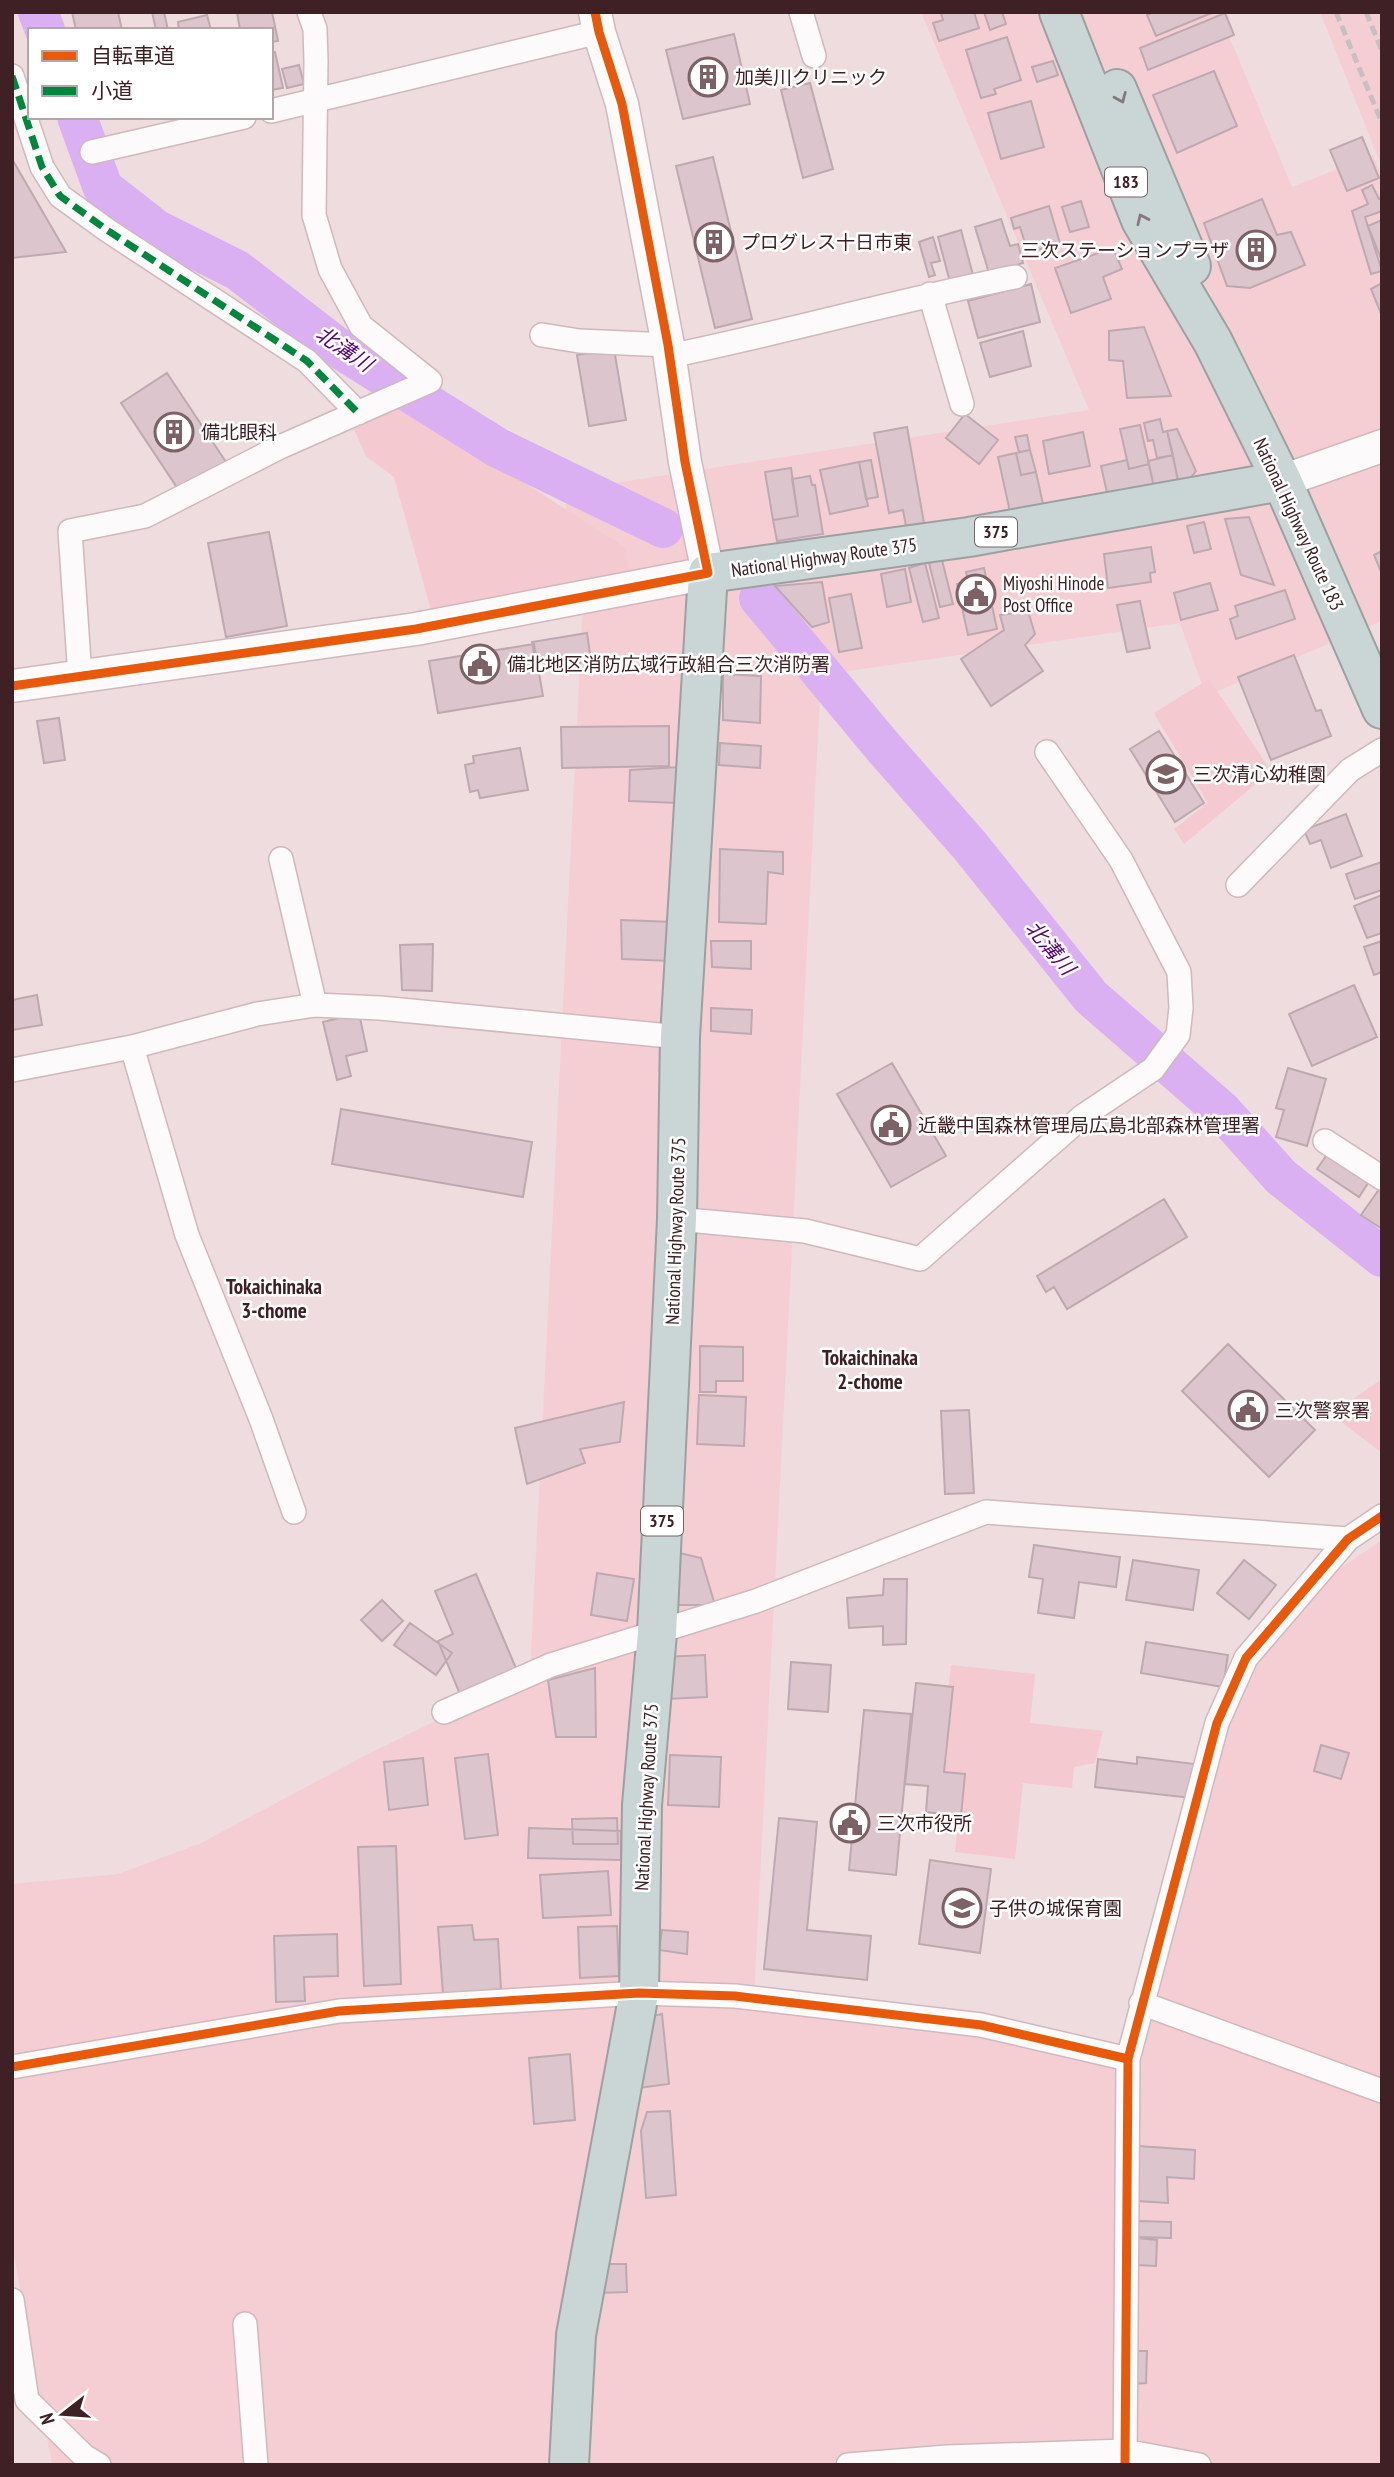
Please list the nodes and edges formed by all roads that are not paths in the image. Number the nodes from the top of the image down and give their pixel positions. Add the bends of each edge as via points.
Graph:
1 (309, 12) edge
2 (800, 12) edge
3 (1059, 12) edge
4 (1085, 12) edge
5 (597, 22) edge
6 (814, 56) dead end
7 (12, 76) edge
8 (316, 101) junction
9 (273, 111) edge
10 (235, 119) edge
11 (92, 152) dead end
12 (1015, 277) dead end
13 (930, 294) junction
14 (542, 335) dead end
15 (1213, 342) junction
16 (669, 351) junction
17 (962, 404) dead end
18 (358, 413) junction
19 (1382, 446) edge
20 (1282, 481) junction
21 (708, 573) junction
22 (80, 677) junction
23 (12, 687) edge
24 (1382, 709) edge
25 (1382, 750) edge
26 (1046, 752) dead end
27 (281, 859) dead end
28 (1238, 885) dead end
29 (315, 1005) junction
30 (680, 1037) junction
31 (132, 1046) junction
32 (12, 1070) edge
33 (1325, 1142) dead end
34 (1382, 1178) edge
35 (677, 1219) junction
36 (294, 1512) dead end
37 (1382, 1516) edge
38 (1348, 1539) junction
39 (657, 1633) junction
40 (444, 1712) dead end
41 (639, 1993) junction
42 (1141, 2003) junction
43 (1128, 2059) junction
44 (12, 2067) edge
45 (1382, 2091) edge
46 (12, 2300) edge
47 (245, 2324) dead end
48 (20, 2398) edge
49 (1125, 2458) edge
50 (99, 2465) edge
51 (256, 2465) edge
52 (569, 2465) edge
53 (848, 2465) edge
54 (1199, 2465) edge

1 - 8 street via 315,29
2 - 6 street
15 -> 3 highway, National Highway Route 183 / 183 via 1141,220
4 -> 15 highway, National Highway Route 183 / 183 via 1194,274
5 - 8 street
5 - 16 street via 622,104
7 - 18 street via 42,167 60,196 307,361
8 - 9 street
8 - 18 street via 314,215 330,269 361,326 430,381
10 - 11 street
12 - 13 street
13 - 16 street via 733,343
13 - 17 street
14 - 16 street
15 - 20 highway, National Highway Route 183 / 183
16 - 21 street
18 - 22 street via 145,516 70,531
19 - 20 street
20 - 21 highway, National Highway Route 375 / 375 via 969,537
20 - 24 highway, National Highway Route 183 / 183
21 - 22 street via 416,629
21 - 30 highway, National Highway Route 375 / 375
22 - 23 street
25 - 28 street via 1350,771
26 - 35 street via 1121,860 1179,972 1178,1035 1153,1069 1083,1116 920,1259 804,1231
27 - 29 street
29 - 30 street
29 - 31 street via 257,1014
30 - 35 highway, National Highway Route 375 / 375
31 - 32 street
31 - 36 street via 187,1235
33 - 34 street
35 - 39 highway, National Highway Route 375 / 375
37 - 38 street
38 - 39 street via 986,1512 756,1601
38 - 42 street via 1246,1658 1217,1723
39 - 40 street via 551,1665
39 - 41 highway, National Highway Route 375 / 375 via 642,1805
41 - 43 street via 735,1996 981,2025
41 - 44 street via 340,2011
41 - 52 highway, National Highway Route 375 / 375 via 576,2335
42 - 43 street
42 - 45 street
43 - 49 street
46 - 48 street
47 - 51 street
48 - 50 street
49 - 53 street via 947,2457
49 - 54 street

